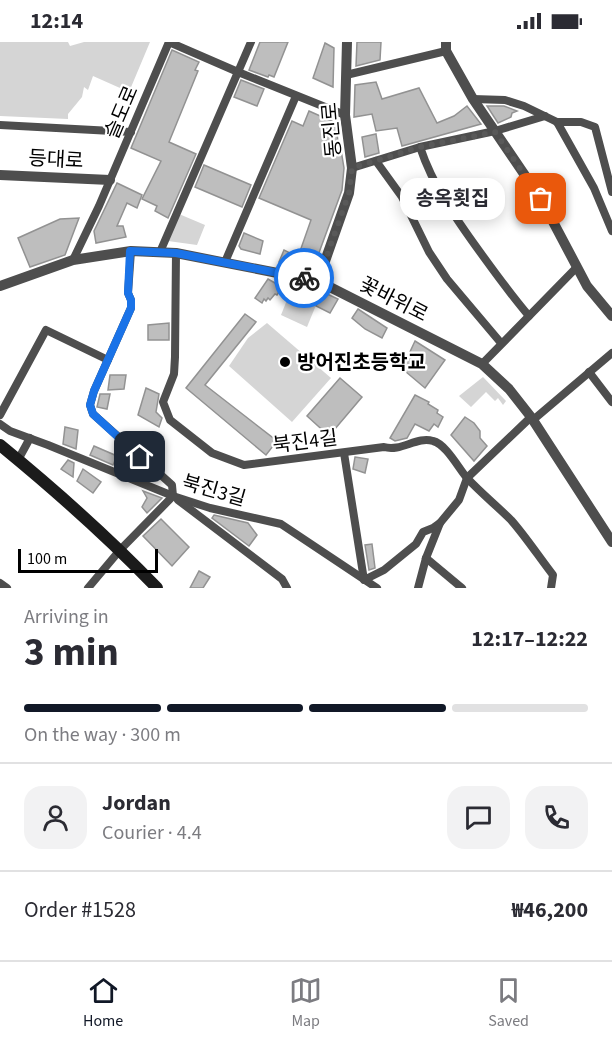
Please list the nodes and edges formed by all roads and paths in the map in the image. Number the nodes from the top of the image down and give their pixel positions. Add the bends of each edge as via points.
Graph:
1 (169, 42) edge
2 (251, 42) edge
3 (347, 42) edge
4 (446, 47) edge
5 (238, 72) junction
6 (346, 75) junction
7 (296, 96) junction
8 (473, 99) junction
9 (345, 115) junction
10 (545, 116) junction
11 (557, 122) junction
12 (0, 125) edge
13 (131, 132) junction
14 (495, 132) junction
15 (420, 147) junction
16 (376, 161) junction
17 (352, 168) junction
18 (0, 175) edge
19 (110, 180) junction
20 (612, 192) edge
21 (612, 231) edge
22 (130, 251) junction
23 (160, 252) junction
24 (176, 253) junction
25 (73, 260) junction
26 (225, 262) junction
27 (577, 267) junction
28 (318, 281) junction
29 (0, 286) edge
30 (529, 316) junction
31 (612, 316) edge
32 (501, 343) junction
33 (612, 353) edge
34 (108, 360) junction
35 (482, 364) junction
36 (589, 372) junction
37 (612, 402) edge
38 (0, 415) edge
39 (532, 419) junction
40 (0, 424) edge
41 (30, 438) junction
42 (0, 445) edge
43 (344, 453) junction
44 (18, 460) junction
45 (467, 478) junction
46 (173, 496) junction
47 (440, 523) junction
48 (612, 542) edge
49 (120, 550) junction
50 (426, 558) junction
51 (364, 580) junction
52 (0, 583) edge
53 (7, 588) edge
54 (88, 588) edge
55 (157, 588) edge
56 (287, 588) edge
57 (377, 588) edge
58 (418, 588) edge
59 (462, 588) edge
60 (550, 588) edge

1 - 5 street
1 - 13 street, 슬도로
2 - 5 street
3 - 6 street, 동진로
4 - 6 street
4 - 8 street
5 - 7 street
5 - 23 street
6 - 9 street, 동진로
7 - 9 street
7 - 26 street
8 - 10 street via 505,100
8 - 14 street
9 - 17 street, 동진로
10 - 11 street
10 - 14 street
11 - 20 street via 581,122 595,127
11 - 21 street via 594,188
12 - 13 street
13 - 19 street, 슬도로
14 - 15 street
14 - 27 street via 541,199
15 - 16 street
15 - 30 street via 429,172 463,231
16 - 17 street
16 - 32 street via 402,197 447,279
17 - 28 street, 동진로 via 349,193
18 - 19 street, 등대로
19 - 25 street, 슬도로
22 - 23 street, 꽃바위로
22 - 25 street, 꽃바위로
22 - 34 street via 131,308
23 - 24 street, 꽃바위로
24 - 26 street, 꽃바위로
24 - 43 street, 북진4길 via 176,357 163,402 170,420 212,453 244,465
25 - 29 street, 꽃바위로
26 - 28 street, 꽃바위로
27 - 30 street
27 - 31 street
28 - 35 street, 꽃바위로
30 - 32 street
32 - 35 street
33 - 36 street
34 - 38 street via 45,330
34 - 46 street via 90,405 93,414 172,484
35 - 39 street, 꽃바위로
36 - 37 street
36 - 39 street
39 - 45 street
39 - 48 street, 꽃바위로
40 - 41 street, 북진3길
41 - 44 street
41 - 46 street, 북진3길
42 - 44 main road
43 - 45 street, 북진4길 via 434,441
43 - 51 street
44 - 49 main road
45 - 47 street via 459,500
45 - 60 street, 북진4길 via 512,521 553,575
46 - 49 street
46 - 51 street, 북진3길 via 281,525
46 - 56 street via 282,579
47 - 50 street
47 - 51 street via 423,532 416,544 384,570
49 - 54 street
49 - 55 main road
50 - 58 street
50 - 59 street
51 - 57 street, 북진3길
52 - 53 street

